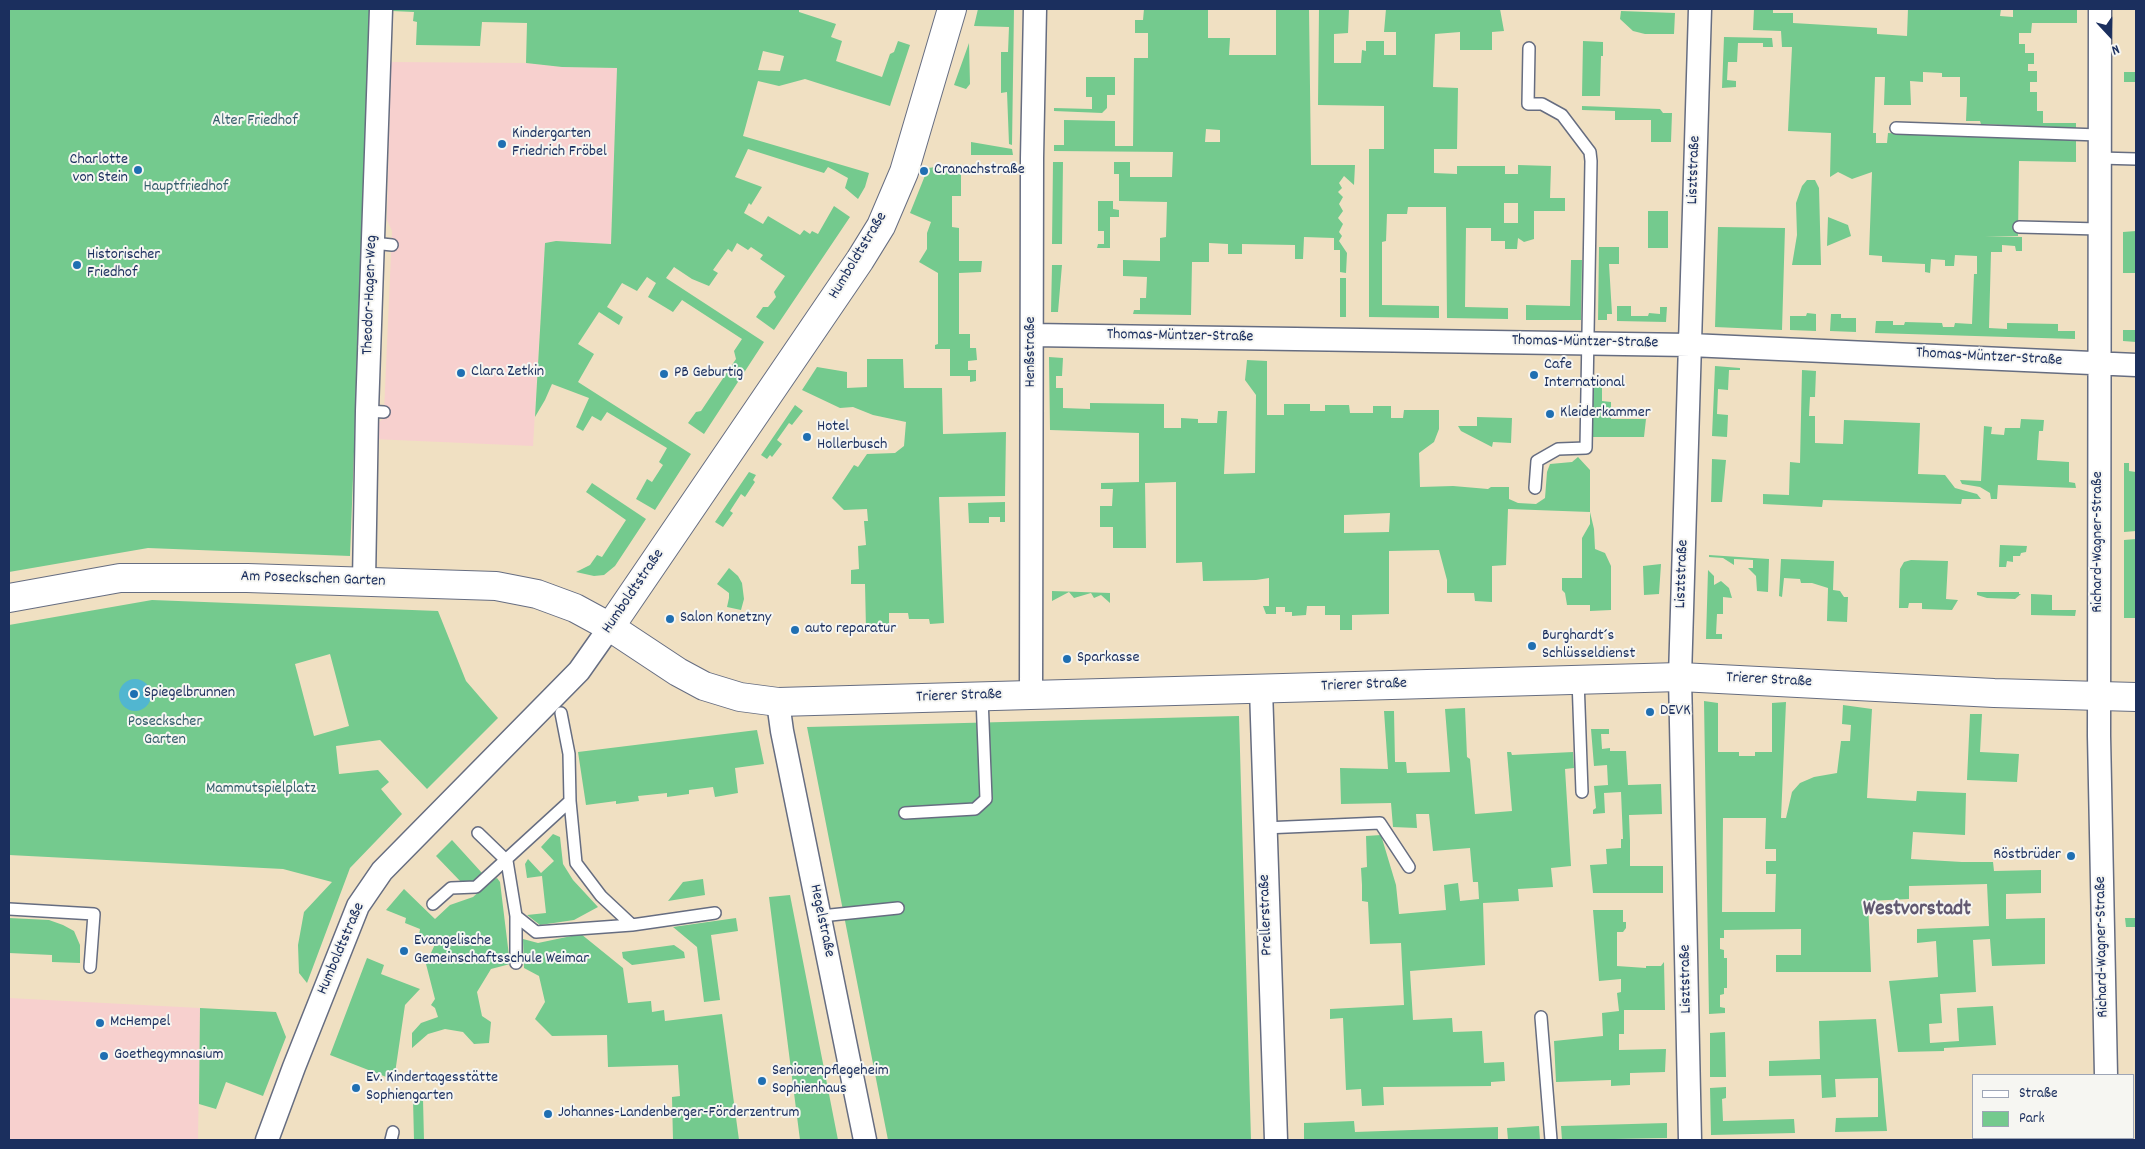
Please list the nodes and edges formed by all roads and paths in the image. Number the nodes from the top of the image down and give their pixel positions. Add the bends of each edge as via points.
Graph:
1 (381, 9) edge
2 (952, 9) edge
3 (1035, 9) edge
4 (1700, 9) edge
5 (2100, 9) edge
6 (1529, 48) dead end
7 (1896, 128) dead end
8 (2099, 135) junction
9 (2099, 158) junction
10 (2136, 159) edge
11 (2019, 227) dead end
12 (2099, 228) junction
13 (1032, 335) junction
14 (1589, 343) junction
15 (1690, 345) junction
16 (2100, 363) junction
17 (2136, 365) edge
18 (1534, 488) dead end
19 (364, 581) junction
20 (9, 598) edge
21 (610, 627) junction
22 (1680, 677) junction
23 (1578, 679) junction
24 (1261, 689) junction
25 (1031, 695) junction
26 (2099, 696) junction
27 (982, 697) junction
28 (2136, 697) edge
29 (778, 702) junction
30 (561, 712) dead end
31 (1582, 792) dead end
32 (570, 801) junction
33 (905, 813) dead end
34 (1264, 828) junction
35 (478, 833) dead end
36 (507, 861) junction
37 (1409, 867) dead end
38 (434, 904) dead end
39 (898, 908) dead end
40 (9, 909) edge
41 (715, 913) dead end
42 (516, 916) junction
43 (821, 916) junction
44 (632, 924) junction
45 (516, 963) dead end
46 (90, 968) dead end
47 (1541, 1017) dead end
48 (2106, 1074) edge
49 (267, 1140) edge
50 (865, 1140) edge
51 (1276, 1140) edge
52 (1551, 1140) edge
53 (1690, 1140) edge

1 - 19 street, Theodor-Hagen-Weg via 383,244
2 - 21 street, Humboldtstraße via 904,172 881,226
3 - 13 street, Henßstraße
4 - 15 street, Lisztstraße
5 - 8 street, Richard-Wagner-Straße
6 - 14 lane via 1528,104 1542,104 1562,115 1590,152 1592,161
7 - 8 lane
8 - 9 street, Richard-Wagner-Straße
9 - 10 lane
9 - 12 street, Richard-Wagner-Straße
11 - 12 lane
12 - 16 street, Richard-Wagner-Straße
13 - 14 street, Thomas-Müntzer-Straße
13 - 25 street, Henßstraße
14 - 15 street, Thomas-Müntzer-Straße
14 - 18 lane via 1586,448 1558,449 1537,461
15 - 16 street, Thomas-Müntzer-Straße
15 - 22 street, Lisztstraße
16 - 17 street, Thomas-Müntzer-Straße
16 - 26 street, Richard-Wagner-Straße
19 - 20 street, Am Poseckschen Garten via 120,578
19 - 21 street, Am Poseckschen Garten via 513,589 575,608
21 - 29 street, Trierer Straße via 704,686 740,697
21 - 49 street, Humboldtstraße via 580,671 382,871 358,906
22 - 23 street, Trierer Straße
22 - 26 street, Trierer Straße
22 - 53 street, Lisztstraße
23 - 24 street, Trierer Straße
23 - 31 lane
24 - 25 street, Trierer Straße
24 - 34 street, Prellerstraße
25 - 27 street, Trierer Straße
26 - 28 street, Trierer Straße
26 - 48 street, Richard-Wagner-Straße
27 - 29 street, Trierer Straße
27 - 33 lane via 986,799 975,809
29 - 43 street, Hegelstraße
30 - 32 lane via 569,754
32 - 36 lane
32 - 44 lane via 576,863 601,896
34 - 37 lane via 1380,823
34 - 51 street, Prellerstraße
35 - 36 lane
36 - 38 lane via 476,887 451,888
36 - 42 lane
39 - 43 lane
40 - 46 lane via 94,914
41 - 44 lane
42 - 44 lane via 536,932
42 - 45 lane
43 - 50 street, Hegelstraße
47 - 52 lane

